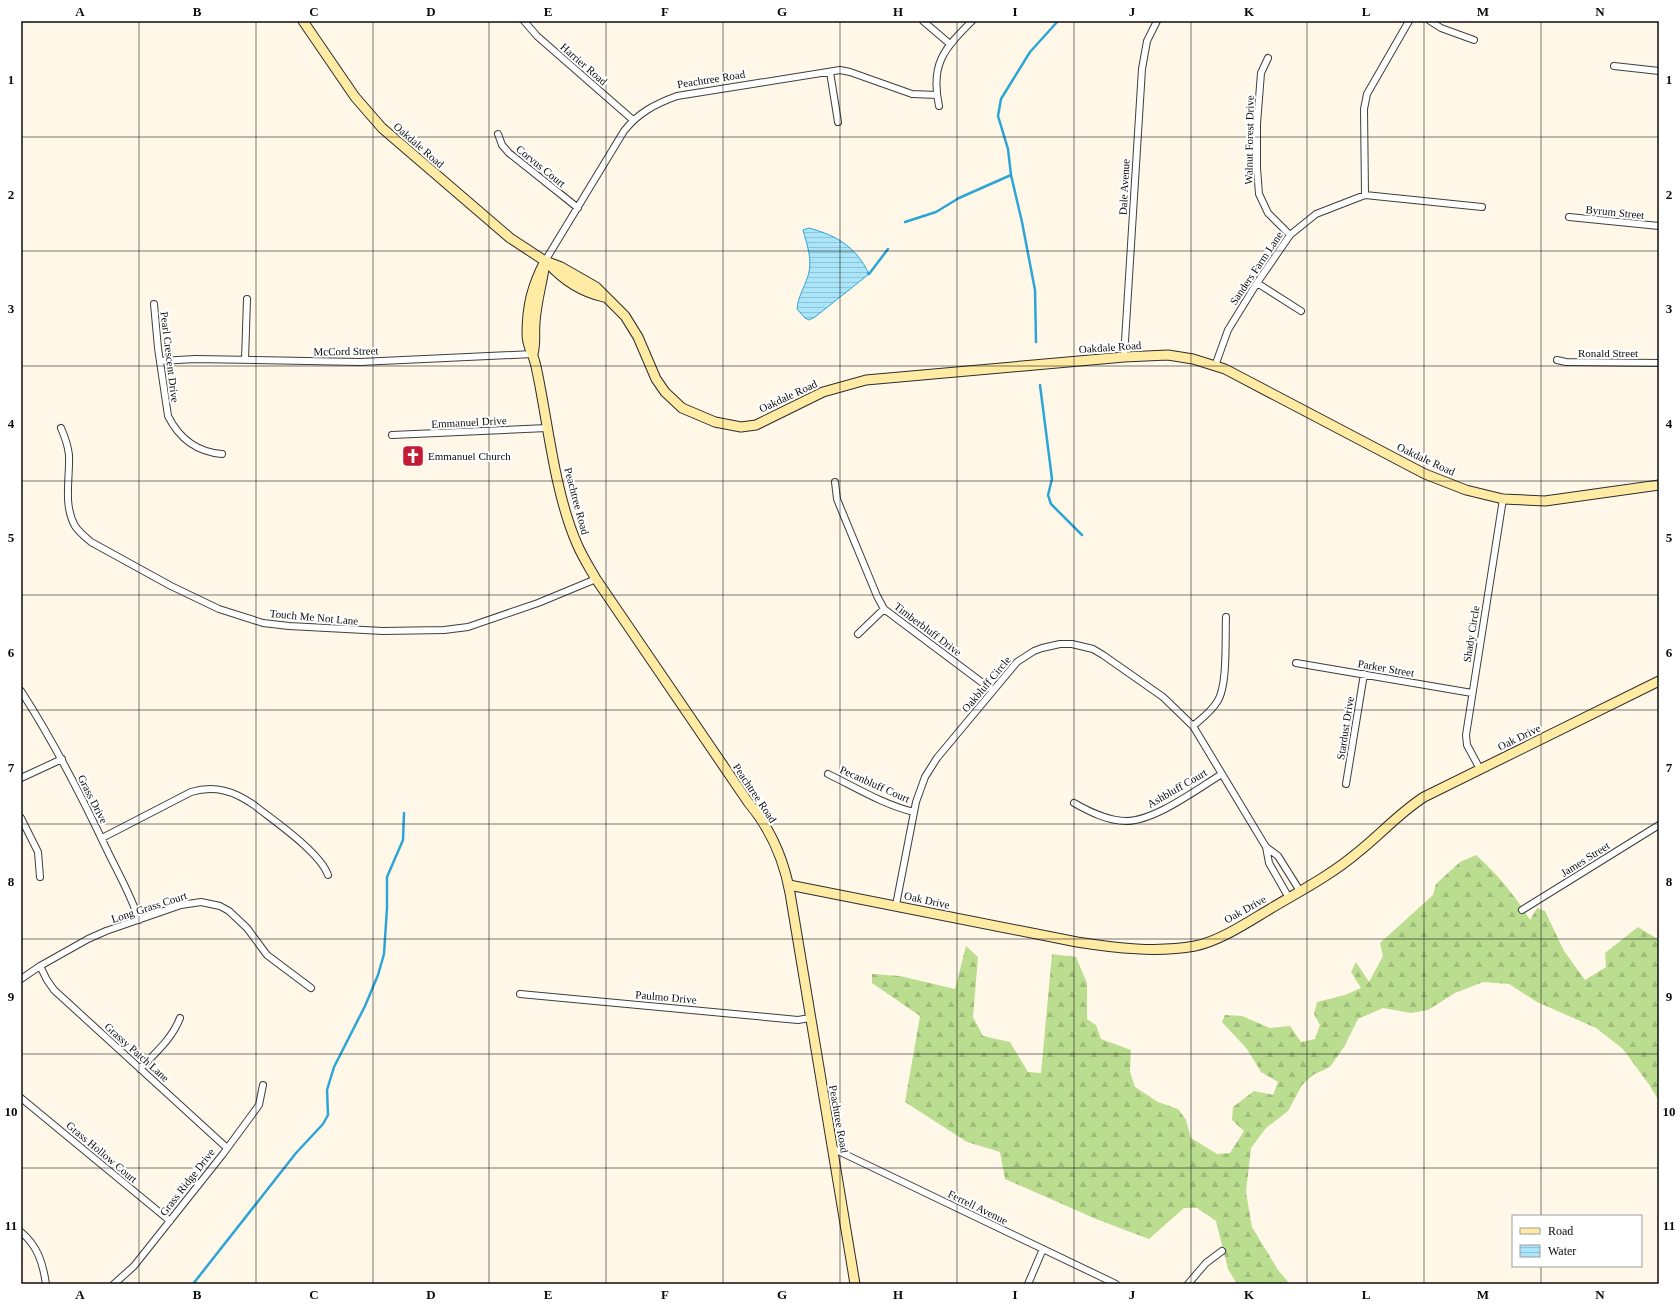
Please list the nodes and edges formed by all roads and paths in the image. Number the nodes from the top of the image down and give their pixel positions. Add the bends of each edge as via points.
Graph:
1 (303, 21) edge
2 (524, 21) edge
3 (924, 21) edge
4 (972, 21) edge
5 (1157, 21) edge
6 (1409, 21) edge
7 (1430, 21) edge
8 (1474, 40) dead end
9 (950, 44) junction
10 (1268, 58) dead end
11 (1614, 66) dead end
12 (1659, 71) edge
13 (830, 72) junction
14 (936, 95) junction
15 (939, 106) dead end
16 (632, 120) junction
17 (838, 122) dead end
18 (498, 134) dead end
19 (1365, 196) junction
20 (1482, 207) dead end
21 (578, 208) junction
22 (1569, 217) dead end
23 (1659, 226) edge
24 (1290, 235) junction
25 (546, 261) junction
26 (1258, 283) junction
27 (247, 299) dead end
28 (154, 304) dead end
29 (1300, 311) dead end
30 (532, 354) junction
31 (1124, 357) junction
32 (245, 360) junction
33 (1557, 360) dead end
34 (160, 362) junction
35 (1659, 363) edge
36 (1216, 366) junction
37 (61, 428) dead end
38 (547, 428) junction
39 (392, 435) dead end
40 (222, 454) dead end
41 (835, 482) dead end
42 (1659, 485) edge
43 (1503, 499) junction
44 (596, 579) junction
45 (884, 609) junction
46 (1226, 616) dead end
47 (858, 634) dead end
48 (1296, 663) dead end
49 (1364, 674) junction
50 (1659, 681) edge
51 (992, 690) junction
52 (21, 691) edge
53 (1472, 693) junction
54 (1193, 726) junction
55 (62, 759) junction
56 (1480, 769) junction
57 (828, 774) dead end
58 (1222, 774) junction
59 (21, 778) edge
60 (1346, 784) dead end
61 (1074, 803) dead end
62 (914, 812) junction
63 (21, 818) edge
64 (1659, 825) edge
65 (102, 838) junction
66 (1266, 847) junction
67 (328, 875) dead end
68 (40, 877) dead end
69 (789, 885) junction
70 (1300, 891) junction
71 (1289, 898) junction
72 (896, 906) junction
73 (1522, 910) dead end
74 (139, 920) junction
75 (40, 966) junction
76 (21, 979) edge
77 (311, 988) dead end
78 (520, 994) dead end
79 (180, 1018) dead end
80 (810, 1018) junction
81 (140, 1069) junction
82 (263, 1085) dead end
83 (21, 1098) edge
84 (227, 1148) junction
85 (832, 1148) junction
86 (170, 1221) junction
87 (21, 1232) edge
88 (1043, 1249) junction
89 (1222, 1251) dead end
90 (46, 1284) edge
91 (114, 1284) edge
92 (855, 1284) edge
93 (1028, 1284) edge
94 (1116, 1284) edge
95 (1188, 1284) edge

1 - 25 street, Oakdale Road via 355,97 382,128 510,238
2 - 16 street, Harrier Road via 537,36
3 - 9 street
4 - 9 street
5 - 31 street, Dale Avenue via 1148,41 1142,69
6 - 19 street via 1367,94 1364,109
7 - 8 street via 1441,28
9 - 14 street via 937,67
10 - 24 street, Walnut Forest Drive via 1261,73 1257,168 1259,194 1268,213
11 - 12 street
13 - 14 street, Peachtree Road via 850,72 912,94
13 - 16 street, Peachtree Road via 677,96 646,110
13 - 17 street
14 - 15 street
16 - 21 street, Peachtree Road
18 - 21 street, Corvus Court via 502,145 509,153
19 - 20 street, Sanders Farm Lane
19 - 24 street, Sanders Farm Lane via 1316,214
21 - 25 street, Peachtree Road
22 - 23 street, Byrum Street
24 - 26 street, Sanders Farm Lane
25 - 30 street, Peachtree Road via 536,278 530,303 528,346
25 - 31 street, Oakdale Road via 560,277 592,294 604,297 621,312 638,337 656,379 682,408 726,425 756,425 823,392 866,380
26 - 29 street
26 - 36 street, Sanders Farm Lane via 1228,330
27 - 32 street
28 - 34 street, Pearl Crescent Drive
30 - 32 street, McCord Street via 360,362
30 - 38 street, Peachtree Road
31 - 36 street, Oakdale Road via 1168,355
32 - 34 street, McCord Street via 195,359
33 - 35 street, Ronald Street
34 - 40 street, Pearl Crescent Drive via 168,416 173,425 194,446
36 - 43 street, Oakdale Road via 1425,474 1466,490
37 - 44 street, Touch Me Not Lane via 67,444 68,502 75,526 82,535 171,586 219,609 246,618 282,626 349,630 444,630 468,627 495,618
38 - 39 street, Emmanuel Drive
38 - 44 street, Peachtree Road via 569,522 577,546
41 - 45 street, Timberbluff Drive via 841,509
42 - 43 street, Oakdale Road via 1545,501
43 - 53 street, Shady Circle
44 - 69 street, Peachtree Road via 757,813 776,846
45 - 47 street
45 - 51 street, Timberbluff Drive
46 - 54 street via 1224,682 1221,696 1213,708
48 - 49 street, Parker Street
49 - 53 street, Parker Street
49 - 60 street, Stardust Drive
50 - 56 street, Oak Drive
51 - 54 street, Oakbluff Circle via 1017,662 1034,650 1051,645 1072,644 1093,649 1103,655 1163,697
51 - 62 street, Oakbluff Circle via 930,768 920,789
52 - 55 street, Grass Drive
53 - 56 street, Shady Circle via 1466,742
54 - 58 street, Oakbluff Circle
55 - 59 street
55 - 65 street, Grass Drive
56 - 70 street, Oak Drive via 1413,804 1346,862
57 - 62 street, Pecanbluff Court
58 - 61 street, Ashbluff Court via 1161,811 1136,820 1110,818
58 - 66 street, Oakbluff Circle
62 - 72 street, Oakbluff Circle
63 - 68 street via 38,852
64 - 73 street, James Street
65 - 67 street via 191,792 217,789 237,794 254,805 316,856
65 - 74 street, Grass Drive via 128,890
66 - 70 street, Oakbluff Circle via 1278,856
66 - 71 street, Oakbluff Circle via 1269,863
69 - 72 street, Oak Drive
69 - 80 street, Peachtree Road
70 - 71 street, Oak Drive
71 - 72 street, Oak Drive via 1203,944 1186,948 1156,949 1118,948 1072,942
74 - 75 street, Long Grass Court via 88,939
74 - 77 street, Long Grass Court via 191,902 220,906 238,918 267,955
75 - 76 street, Long Grass Court
75 - 81 street, Grassy Patch Lane via 54,990
78 - 80 street, Paulmo Drive via 798,1020
79 - 81 street via 169,1038
80 - 85 street, Peachtree Road
81 - 84 street, Grassy Patch Lane
82 - 84 street, Grass Ridge Drive via 259,1105
83 - 86 street, Grass Hollow Court
84 - 86 street, Grass Ridge Drive
85 - 88 street, Ferrell Avenue
85 - 92 street, Peachtree Road
86 - 91 street, Grass Ridge Drive via 134,1266
87 - 90 street via 37,1249
88 - 93 street
88 - 94 street, Ferrell Avenue
89 - 95 street via 1206,1263

